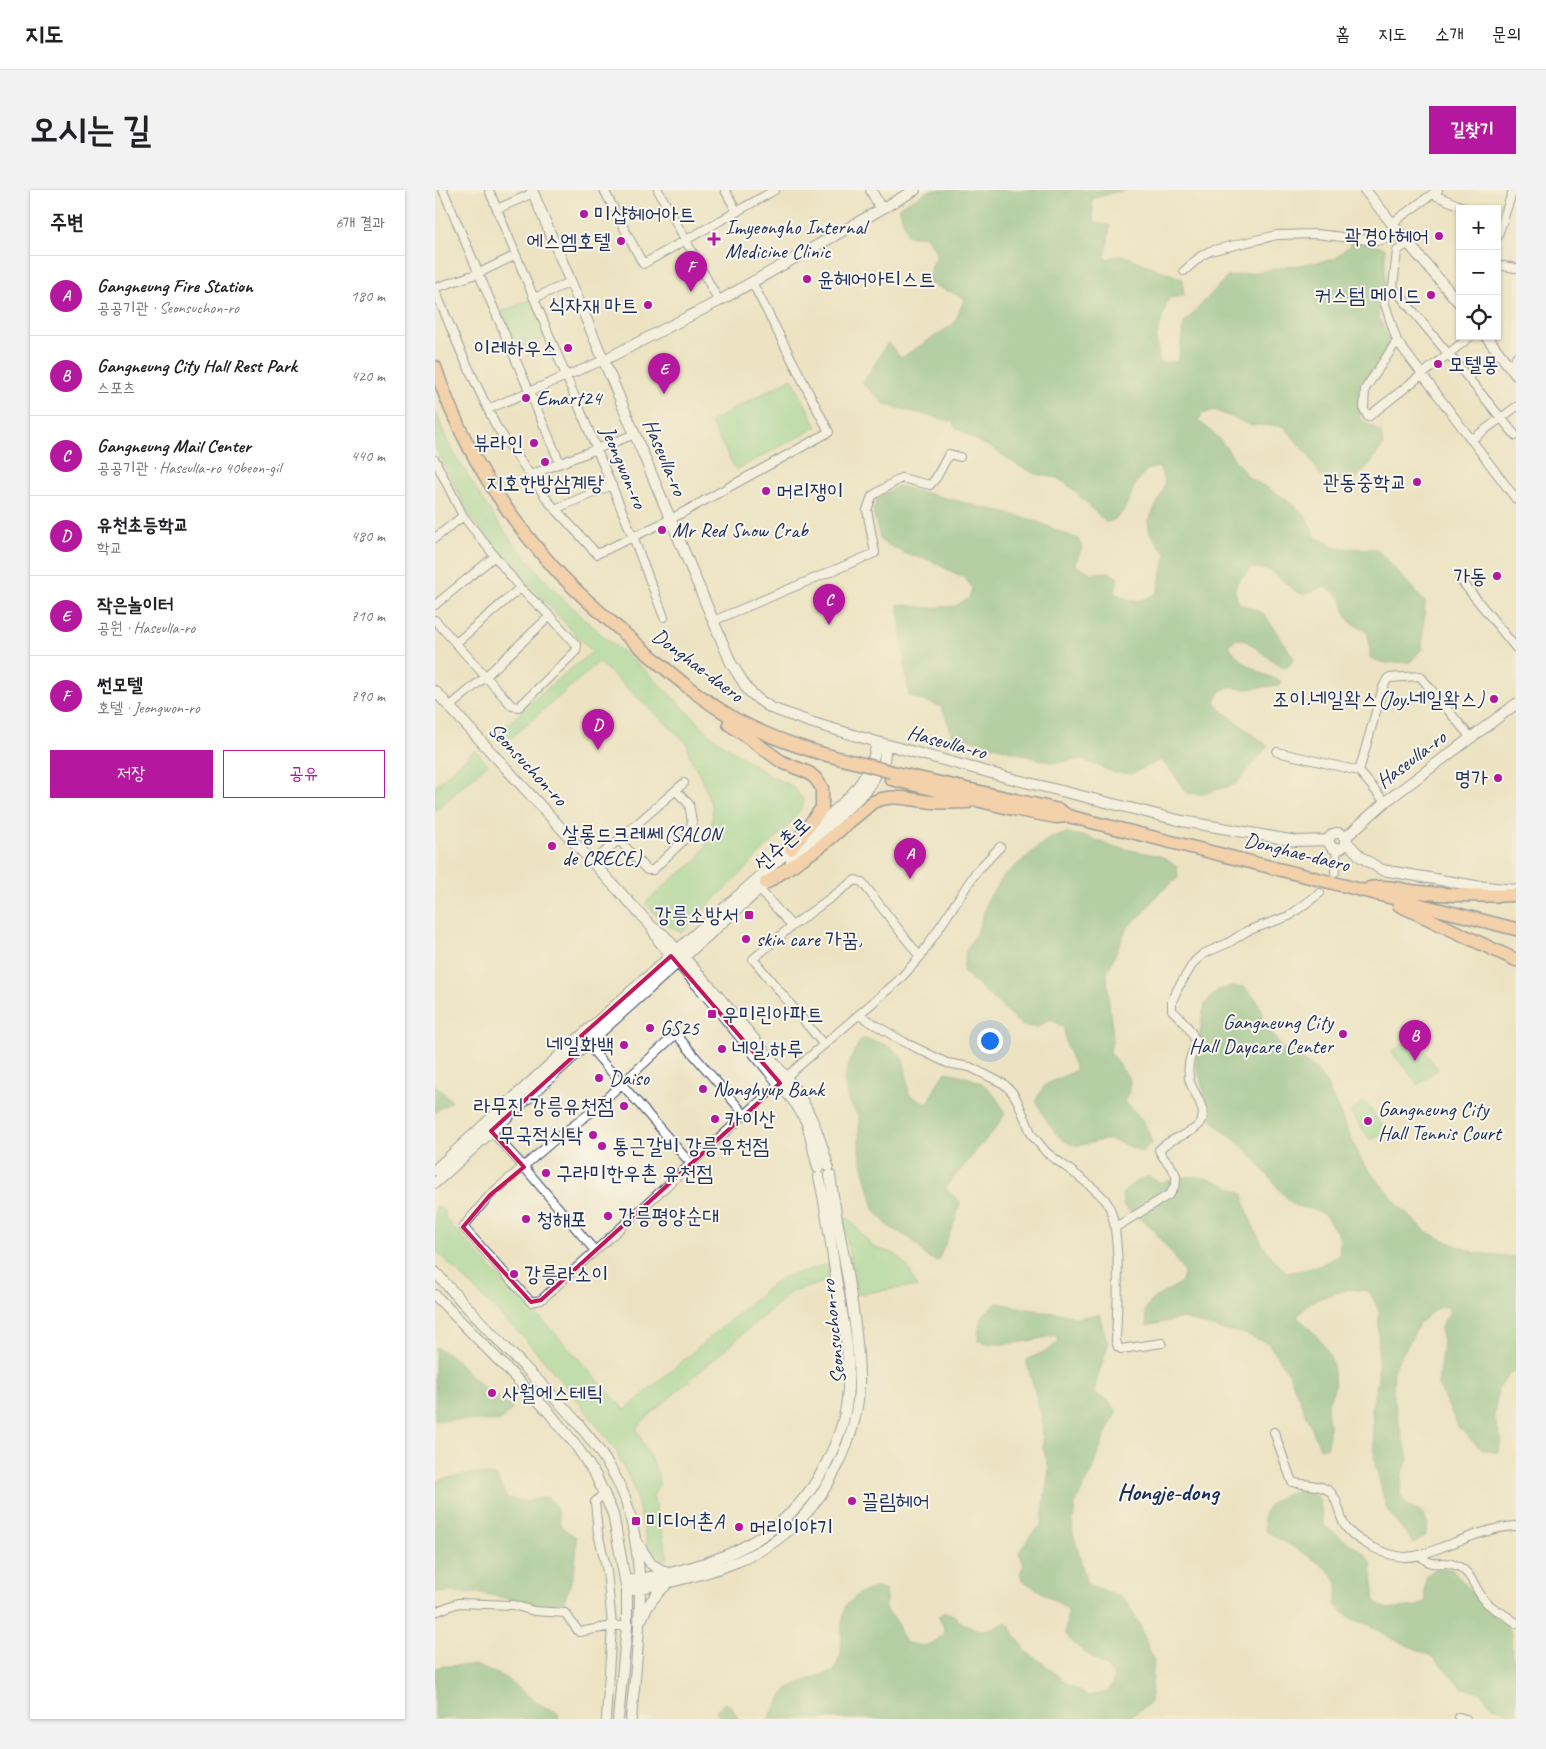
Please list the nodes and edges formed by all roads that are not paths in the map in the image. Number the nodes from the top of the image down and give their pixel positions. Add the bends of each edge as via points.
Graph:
1 (443, 190) edge
2 (489, 190) edge
3 (603, 190) edge
4 (658, 190) edge
5 (725, 190) edge
6 (775, 190) edge
7 (871, 190) edge
8 (915, 190) edge
9 (1365, 190) edge
10 (1513, 190) edge
11 (532, 192) edge
12 (1435, 192) edge
13 (1459, 205) edge
14 (497, 209) junction
15 (881, 209) junction
16 (737, 212) junction
17 (1501, 220) edge
18 (1393, 223) junction
19 (1405, 239) junction
20 (685, 240) junction
21 (516, 255) junction
22 (1501, 266) edge
23 (1516, 268) edge
24 (1184, 271) dead end
25 (479, 273) junction
26 (571, 282) junction
27 (752, 282) junction
28 (1393, 287) junction
29 (435, 289) edge
30 (534, 298) junction
31 (1456, 299) edge
32 (719, 301) junction
33 (1466, 340) edge
34 (1489, 340) edge
35 (1397, 341) junction
36 (1449, 354) junction
37 (1516, 357) edge
38 (603, 360) junction
39 (435, 367) edge
40 (1514, 372) edge
41 (566, 375) junction
42 (1422, 375) junction
43 (529, 390) junction
44 (435, 391) edge
45 (1516, 407) edge
46 (488, 409) junction
47 (1501, 418) junction
48 (635, 434) junction
49 (1516, 436) edge
50 (1471, 440) junction
51 (597, 450) junction
52 (960, 457) dead end
53 (435, 460) edge
54 (560, 463) junction
55 (443, 474) junction
56 (530, 475) junction
57 (435, 480) edge
58 (611, 485) junction
59 (1516, 499) edge
60 (555, 509) junction
61 (463, 516) junction
62 (671, 518) junction
63 (633, 537) junction
64 (435, 538) edge
65 (495, 556) junction
66 (1460, 578) dead end
67 (519, 588) junction
68 (435, 604) edge
69 (550, 616) junction
70 (664, 617) dead end
71 (435, 620) edge
72 (713, 621) junction
73 (456, 644) junction
74 (1516, 648) edge
75 (485, 677) junction
76 (435, 691) edge
77 (1516, 704) edge
78 (449, 707) junction
79 (729, 724) junction
80 (1471, 738) junction
81 (881, 743) junction
82 (1277, 752) dead end
83 (862, 768) junction
84 (1359, 771) junction
85 (891, 775) junction
86 (684, 783) dead end
87 (676, 791) junction
88 (1385, 802) junction
89 (992, 803) junction
90 (1068, 816) junction
91 (1345, 839) junction
92 (619, 840) junction
93 (1329, 840) junction
94 (1000, 847) dead end
95 (791, 849) junction
96 (1337, 849) junction
97 (593, 862) junction
98 (1335, 872) dead end
99 (763, 887) junction
100 (1362, 889) junction
101 (1516, 890) edge
102 (1320, 893) dead end
103 (1516, 894) edge
104 (792, 926) junction
105 (1516, 929) edge
106 (678, 957) junction
107 (920, 957) junction
108 (1516, 960) edge
109 (859, 1015) junction
110 (584, 1040) junction
111 (825, 1045) junction
112 (783, 1080) junction
113 (622, 1083) junction
114 (745, 1115) junction
115 (491, 1131) junction
116 (691, 1164) junction
117 (524, 1166) junction
118 (435, 1170) edge
119 (824, 1172) junction
120 (435, 1182) edge
121 (1116, 1227) junction
122 (595, 1251) junction
123 (435, 1272) edge
124 (435, 1295) edge
125 (1162, 1343) dead end
126 (1274, 1432) dead end
127 (822, 1471) junction
128 (832, 1476) junction
129 (604, 1493) junction
130 (1516, 1526) edge
131 (634, 1536) junction
132 (1420, 1555) junction
133 (730, 1560) junction
134 (669, 1578) junction
135 (641, 1584) junction
136 (626, 1586) junction
137 (435, 1612) edge
138 (1516, 1622) edge
139 (640, 1624) junction
140 (611, 1626) junction
141 (627, 1626) junction
142 (606, 1719) edge
143 (618, 1719) edge
144 (631, 1719) edge

1 - 25 street
2 - 14 street, Jeongwon-ro
3 - 20 street via 643,264
4 - 20 street
5 - 16 street
6 - 16 street
7 - 15 street
8 - 15 street
9 - 18 street
10 - 17 street
11 - 14 street
11 - 26 street, Haseulla-ro
12 - 13 street
12 - 18 street
14 - 21 street, Jeongwon-ro
15 - 27 street
16 - 20 street
18 - 19 street
19 - 24 street via 1377,241 1316,234 1277,235 1210,251
19 - 28 street via 1397,252
19 - 31 street
20 - 32 street
21 - 25 street
21 - 30 street, Jeongwon-ro
22 - 23 street
25 - 29 street
25 - 43 street
26 - 30 street
26 - 38 street, Haseulla-ro
27 - 32 street
27 - 62 street, Haseulla-ro via 829,432
28 - 35 street via 1383,298
28 - 36 street
29 - 46 street
30 - 41 street, Jeongwon-ro
32 - 38 street
33 - 36 street
34 - 40 street
35 - 42 street
35 - 42 street via 1365,389 1364,409 1368,417
36 - 42 street
36 - 47 street
37 - 40 street
38 - 41 street
38 - 48 street, Haseulla-ro
39 - 83 main road, Donghae-daero via 456,421 488,480 534,545 578,592 672,675 728,714 797,747
41 - 43 street
41 - 51 street, Jeongwon-ro
42 - 50 street
43 - 46 street
43 - 54 street
44 - 79 main road, Donghae-daero via 451,431 479,482 548,572 599,622 668,681
45 - 47 street
46 - 56 street
47 - 49 street
47 - 50 street
48 - 51 street
48 - 62 street, Haseulla-ro
50 - 59 street
51 - 54 street
51 - 58 street, Jeongwon-ro
52 - 72 street via 949,454 930,485 901,478 873,496 867,510 875,553
53 - 55 street
54 - 56 street
55 - 57 street
55 - 61 street
56 - 60 street
58 - 60 street
58 - 63 street, Jeongwon-ro
60 - 63 street, Haseulla-ro via 597,554
61 - 64 street
61 - 65 street
62 - 63 street, Haseulla-ro
62 - 72 street, Haseulla-ro
63 - 70 street
65 - 67 street
65 - 68 street
66 - 74 street
67 - 69 street
67 - 73 street
69 - 75 street
69 - 75 street via 577,646 576,651 519,707 512,706
71 - 73 street
72 - 81 street, Haseulla-ro via 739,678 758,699 785,714
73 - 75 street
75 - 78 street
76 - 78 street, Seonsuchon-ro
77 - 80 street, Haseulla-ro
78 - 97 street, Seonsuchon-ro
79 - 83 main road, Donghae-daero via 796,754
79 - 95 main road via 782,762 809,773 822,788 822,808
80 - 84 street via 1420,676 1389,678 1383,687
80 - 88 street, Haseulla-ro
81 - 93 street, Haseulla-ro via 1182,821 1296,841
81 - 95 street, 선수촌로 via 859,787
81 - 99 street, 선수촌로 via 884,761 867,790
82 - 84 street
83 - 85 main road, Donghae-daero, bridge
84 - 88 street
85 - 89 main road, Donghae-daero
85 - 90 main road, Donghae-daero via 1059,810
86 - 87 street
87 - 92 street
87 - 92 street via 689,804 692,822 687,837 653,870 647,870
88 - 91 street, Haseulla-ro
89 - 90 main road, Donghae-daero via 1056,817
89 - 99 main road via 882,798
90 - 100 main road, Donghae-daero
91 - 93 street via 1336,832
91 - 96 street via 1344,846
91 - 101 street via 1381,870
92 - 97 street
93 - 96 street via 1330,845
94 - 107 street via 976,872
95 - 106 street, 선수촌로
96 - 98 street
97 - 106 street, Seonsuchon-ro via 652,927 659,941
99 - 104 street
99 - 106 street, 선수촌로
100 - 103 main road via 1382,886 1470,896
100 - 105 main road, Donghae-daero
100 - 108 main road
102 - 121 street via 1289,916 1247,931 1193,962 1172,1001 1172,1010 1195,1040 1188,1063 1190,1082 1203,1111 1202,1118 1199,1125 1159,1150 1177,1178 1170,1194
104 - 107 street via 855,880 862,882
104 - 111 street via 753,959
106 - 110 street
106 - 112 street, Seonsuchon-ro
107 - 109 street
109 - 111 street
109 - 121 street via 903,1042 947,1063 970,1067 1003,1084 1017,1100 1039,1144 1106,1202
110 - 113 street
110 - 115 street
110 - 118 street
111 - 112 street
112 - 114 street
112 - 119 street, Seonsuchon-ro via 798,1092 816,1125
113 - 114 street via 676,1034
113 - 116 street
113 - 117 street
114 - 116 street
115 - 117 street
115 - 120 street
116 - 122 street
117 - 122 street
117 - 122 street via 490,1195 463,1227 531,1302 541,1300
119 - 127 street, Seonsuchon-ro via 849,1379 842,1423
119 - 128 street, Seonsuchon-ro via 857,1337 859,1379 853,1426
121 - 125 street via 1118,1347 1121,1350
123 - 131 street via 596,1445 626,1499
124 - 129 street via 547,1410 575,1444
126 - 132 street via 1292,1482 1329,1491 1351,1534 1391,1555
127 - 128 street
127 - 133 street, Seonsuchon-ro via 807,1496 780,1523
128 - 133 street, Seonsuchon-ro via 820,1497 787,1531 754,1555
129 - 136 street via 613,1514
129 - 140 street via 595,1502 598,1534 607,1571
130 - 132 street via 1483,1532
131 - 134 street via 651,1564
131 - 135 street
132 - 138 street via 1425,1561 1457,1565 1466,1571 1487,1603
133 - 134 street, Seonsuchon-ro
134 - 135 street, Seonsuchon-ro
134 - 139 street via 645,1609
135 - 136 street, Seonsuchon-ro
135 - 139 street
136 - 141 street
137 - 140 street via 458,1602 513,1605 534,1611 565,1613 579,1632
139 - 144 street
140 - 141 street
140 - 142 street
141 - 143 street

